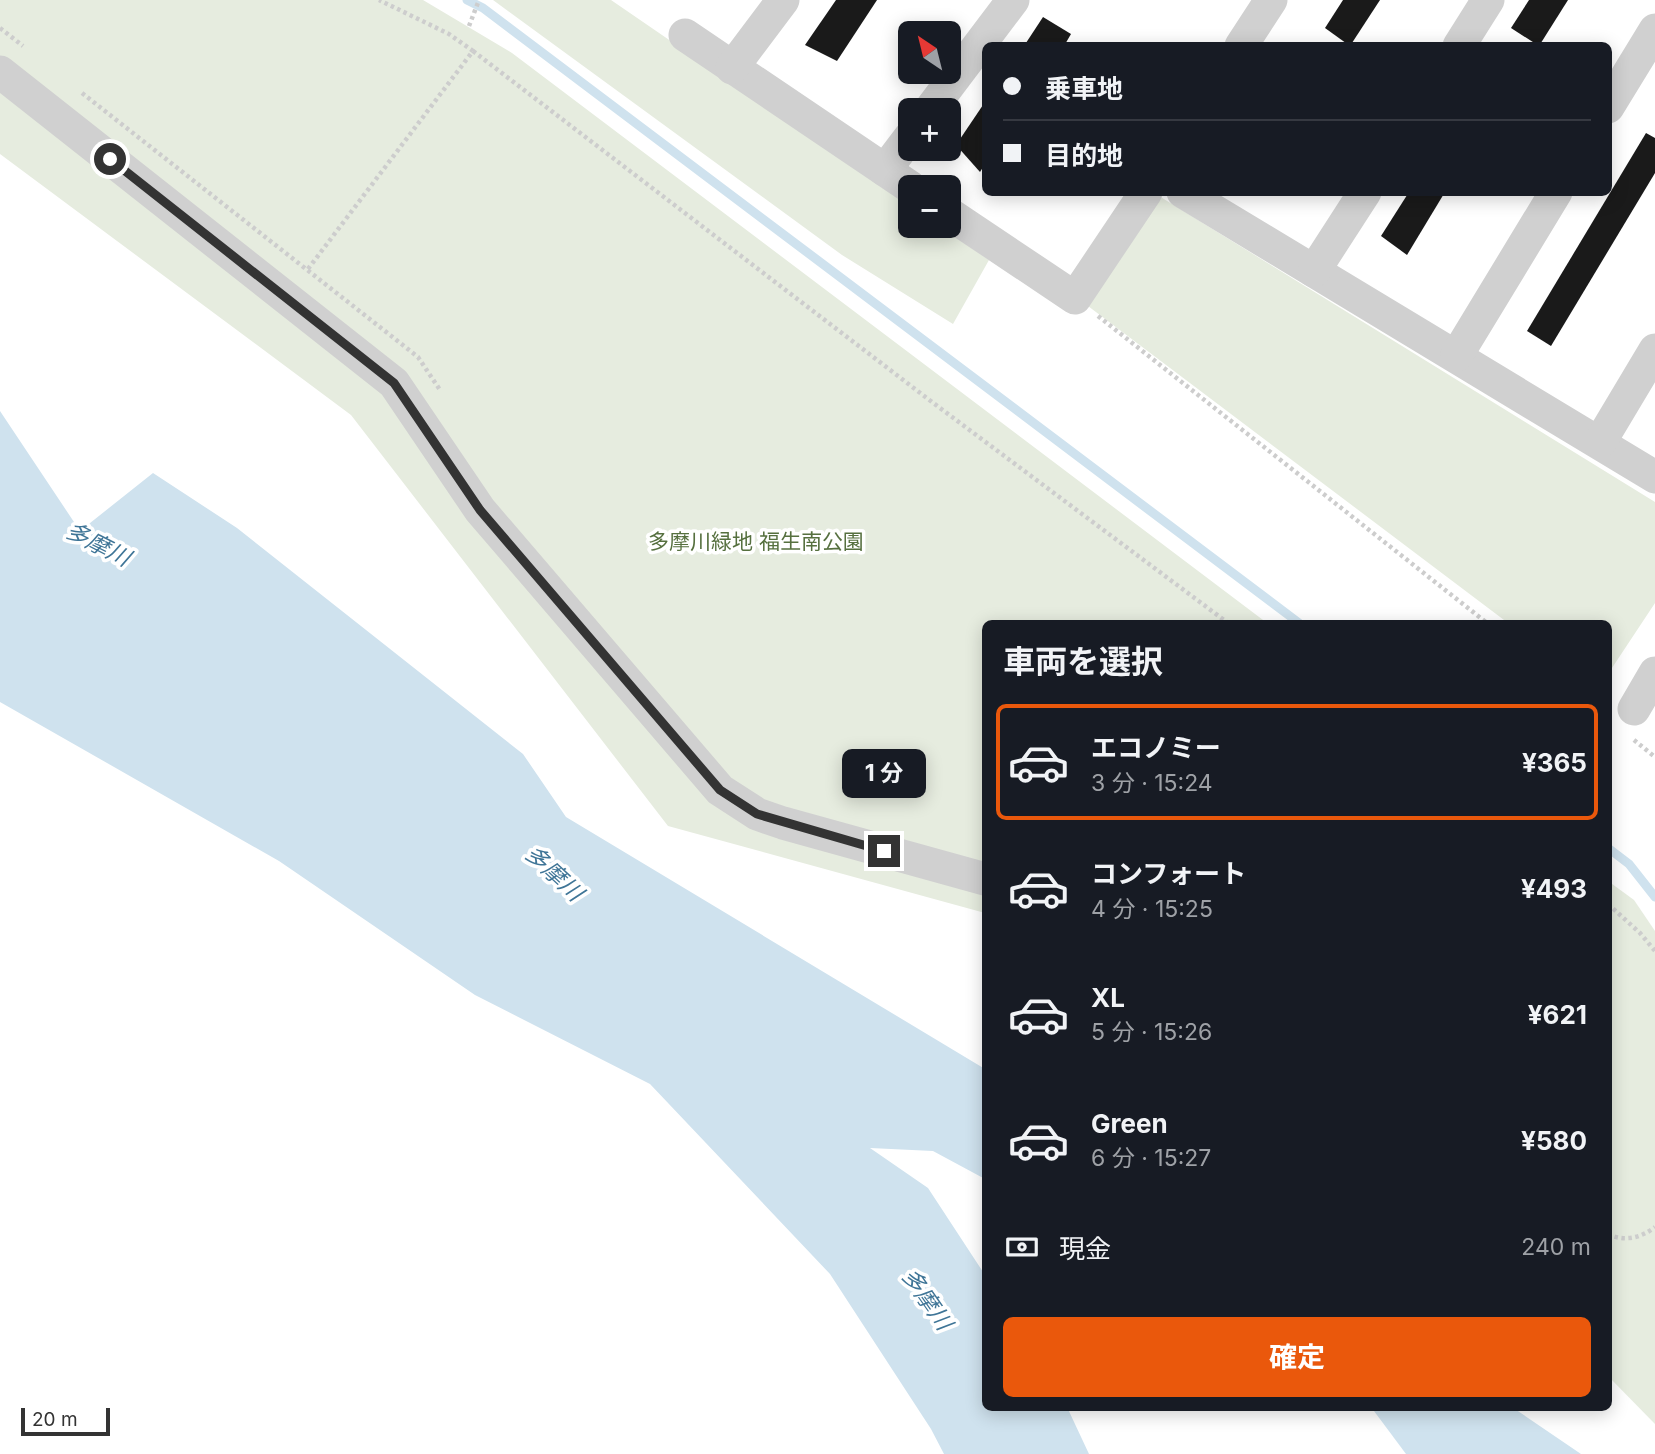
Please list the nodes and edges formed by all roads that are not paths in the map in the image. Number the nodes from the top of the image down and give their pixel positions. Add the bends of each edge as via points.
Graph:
1 (783, 0) edge
2 (1013, 0) edge
3 (1271, 0) edge
4 (1488, 0) edge
5 (1655, 30) edge
6 (685, 35) dead end
7 (1244, 42) edge
8 (1462, 42) edge
9 (732, 68) junction
10 (0, 72) edge
11 (939, 98) edge
12 (1612, 100) edge
13 (898, 179) edge
14 (1143, 196) edge
15 (1190, 196) edge
16 (1361, 196) edge
17 (1554, 196) edge
18 (961, 222) edge
19 (1314, 271) junction
20 (1655, 350) edge
21 (1457, 355) junction
22 (1600, 442) junction
23 (1655, 477) edge
24 (1655, 673) edge
25 (1634, 709) dead end
26 (982, 878) edge

1 - 9 lane
2 - 11 lane
3 - 7 lane
4 - 8 lane
5 - 12 lane
6 - 9 lane
9 - 13 lane
10 - 26 lane via 394,383 480,510 720,790 757,814 783,823
14 - 18 lane via 1075,298
15 - 19 lane
16 - 19 lane
17 - 21 lane
19 - 21 lane
20 - 22 lane
21 - 22 lane
22 - 23 lane
24 - 25 lane

